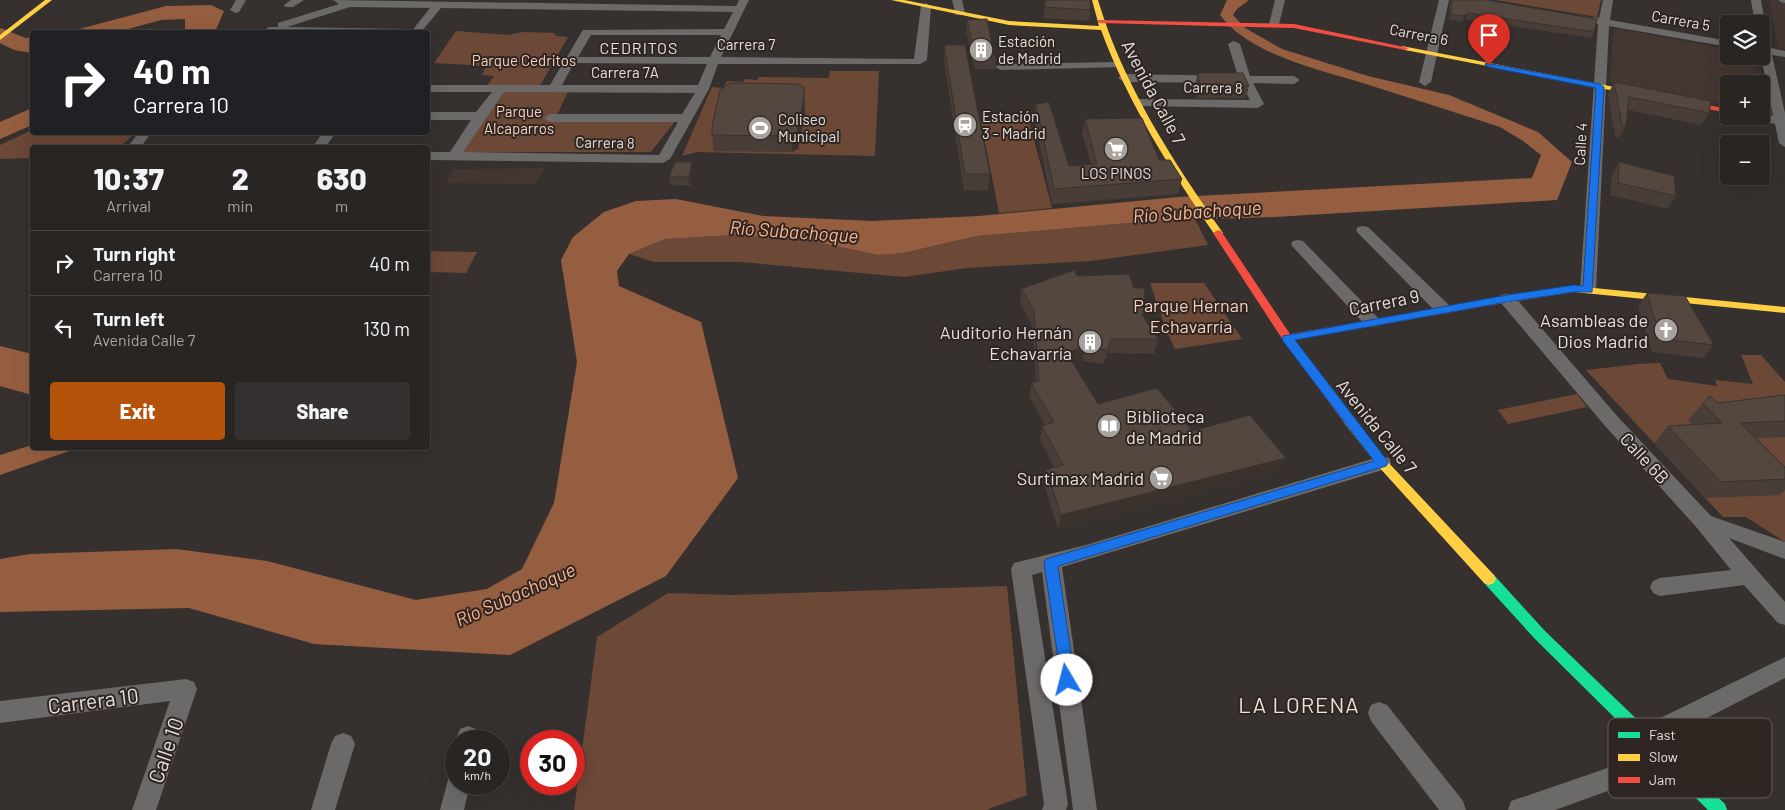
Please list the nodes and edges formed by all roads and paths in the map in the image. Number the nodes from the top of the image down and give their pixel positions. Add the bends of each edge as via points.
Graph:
1 (49, 0) edge
2 (241, 0) edge
3 (299, 0) edge
4 (338, 0) edge
5 (360, 0) edge
6 (894, 0) edge
7 (957, 0) edge
8 (1095, 0) edge
9 (1280, 0) edge
10 (1444, 0) edge
11 (1608, 0) edge
12 (1756, 0) edge
13 (499, 3) edge
14 (554, 3) edge
15 (579, 3) edge
16 (349, 4) junction
17 (634, 4) edge
18 (686, 4) edge
19 (741, 4) edge
20 (34, 5) edge
21 (289, 5) dead end
22 (438, 5) junction
23 (926, 6) junction
24 (235, 10) dead end
25 (960, 13) junction
26 (1758, 15) edge
27 (1585, 18) edge
28 (1604, 21) junction
29 (1, 22) edge
30 (1274, 24) junction
31 (1101, 25) junction
32 (269, 30) edge
33 (418, 30) edge
34 (728, 32) junction
35 (0, 38) edge
36 (1720, 42) edge
37 (1234, 44) dead end
38 (1770, 51) edge
39 (1433, 54) junction
40 (1785, 54) edge
41 (571, 60) junction
42 (714, 61) junction
43 (1117, 65) junction
44 (1767, 65) edge
45 (1001, 67) dead end
46 (1124, 78) junction
47 (1245, 79) junction
48 (1294, 80) dead end
49 (1425, 82) dead end
50 (502, 87) junction
51 (1600, 87) junction
52 (430, 88) edge
53 (554, 88) junction
54 (703, 89) junction
55 (1138, 102) junction
56 (1720, 109) edge
57 (430, 116) edge
58 (480, 116) junction
59 (550, 118) dead end
60 (686, 118) junction
61 (1770, 119) edge
62 (1780, 121) junction
63 (144, 135) edge
64 (1785, 143) edge
65 (135, 145) edge
66 (430, 156) edge
67 (454, 156) junction
68 (1363, 230) dead end
69 (1298, 244) dead end
70 (1588, 290) junction
71 (1507, 298) junction
72 (1443, 309) junction
73 (1785, 310) edge
74 (1372, 322) junction
75 (1287, 338) junction
76 (1382, 463) junction
77 (1704, 522) junction
78 (1785, 550) edge
79 (1051, 563) junction
80 (1748, 576) junction
81 (1660, 587) dead end
82 (1785, 616) edge
83 (1785, 667) edge
84 (186, 689) joint
85 (1379, 713) dead end
86 (1, 714) edge
87 (1624, 718) edge
88 (1684, 718) edge
89 (343, 744) dead end
90 (1608, 779) edge
91 (455, 795) edge
92 (1707, 798) edge
93 (144, 810) edge
94 (324, 810) edge
95 (452, 810) edge
96 (1054, 810) edge
97 (1084, 810) edge
98 (1454, 810) edge
99 (1520, 810) edge
100 (1719, 810) edge

1 - 20 street
2 - 24 street
3 - 21 street
4 - 16 street
5 - 16 street
6 - 23 street, Carrera 6
7 - 25 street
8 - 31 street, Avenida Calle 7
9 - 30 street
10 - 39 street
11 - 28 street, Calle 4
12 - 26 street
13 - 14 street
13 - 22 street
14 - 15 street
15 - 17 street
16 - 22 street
16 - 32 street
17 - 18 street
18 - 19 street
19 - 34 street
20 - 29 street via 20,9
20 - 35 street via 23,21
22 - 33 street
23 - 25 street, Carrera 6
23 - 42 street, Carrera 7 via 921,60 916,62
25 - 31 street, Carrera 6 via 1009,23
27 - 28 street, Carrera 5
28 - 36 street, Carrera 5
28 - 51 street, Calle 4
30 - 31 street, Carrera 6
30 - 39 street, Carrera 6
31 - 43 street, Avenida Calle 7
34 - 41 street via 587,32
34 - 42 street
37 - 47 street
38 - 40 street
39 - 49 street
39 - 51 street, Carrera 6
41 - 42 street, Carrera 7
41 - 53 street
42 - 54 street
43 - 45 street
43 - 46 street, Avenida Calle 7
44 - 62 street
46 - 47 street
46 - 55 street, Avenida Calle 7
47 - 48 street
47 - 55 street, Carrera 8 via 1258,104
50 - 52 street, Carrera 7A
50 - 53 street, Carrera 7A
50 - 58 street
51 - 56 street, Carrera 6
51 - 70 street, Calle 4
53 - 54 street, Carrera 7A
54 - 60 street
55 - 75 street, Avenida Calle 7 via 1187,187
57 - 58 street
58 - 67 street
59 - 60 street
60 - 67 street, Carrera 8 via 663,159
61 - 62 street
62 - 64 street
63 - 65 street
66 - 67 street, Carrera 8
68 - 72 street
69 - 74 street
70 - 71 street, Carrera 9
70 - 73 street, Carrera 9
71 - 72 street, Carrera 9
71 - 77 street, Calle 6B via 1612,422
72 - 74 street, Carrera 9
74 - 75 street, Carrera 9
75 - 76 street, Avenida Calle 7
76 - 79 street
76 - 87 street, Avenida Calle 7 via 1540,634
77 - 78 street
77 - 80 street, Calle 6B
79 - 96 street via 1021,569 1056,804
79 - 97 street
80 - 81 street
80 - 82 street, Calle 6B
83 - 88 street
84 - 86 street, Carrera 10
84 - 93 street, Calle 10
85 - 98 street
89 - 94 street
90 - 99 street
91 - 95 street
92 - 100 street, Avenida Calle 7

